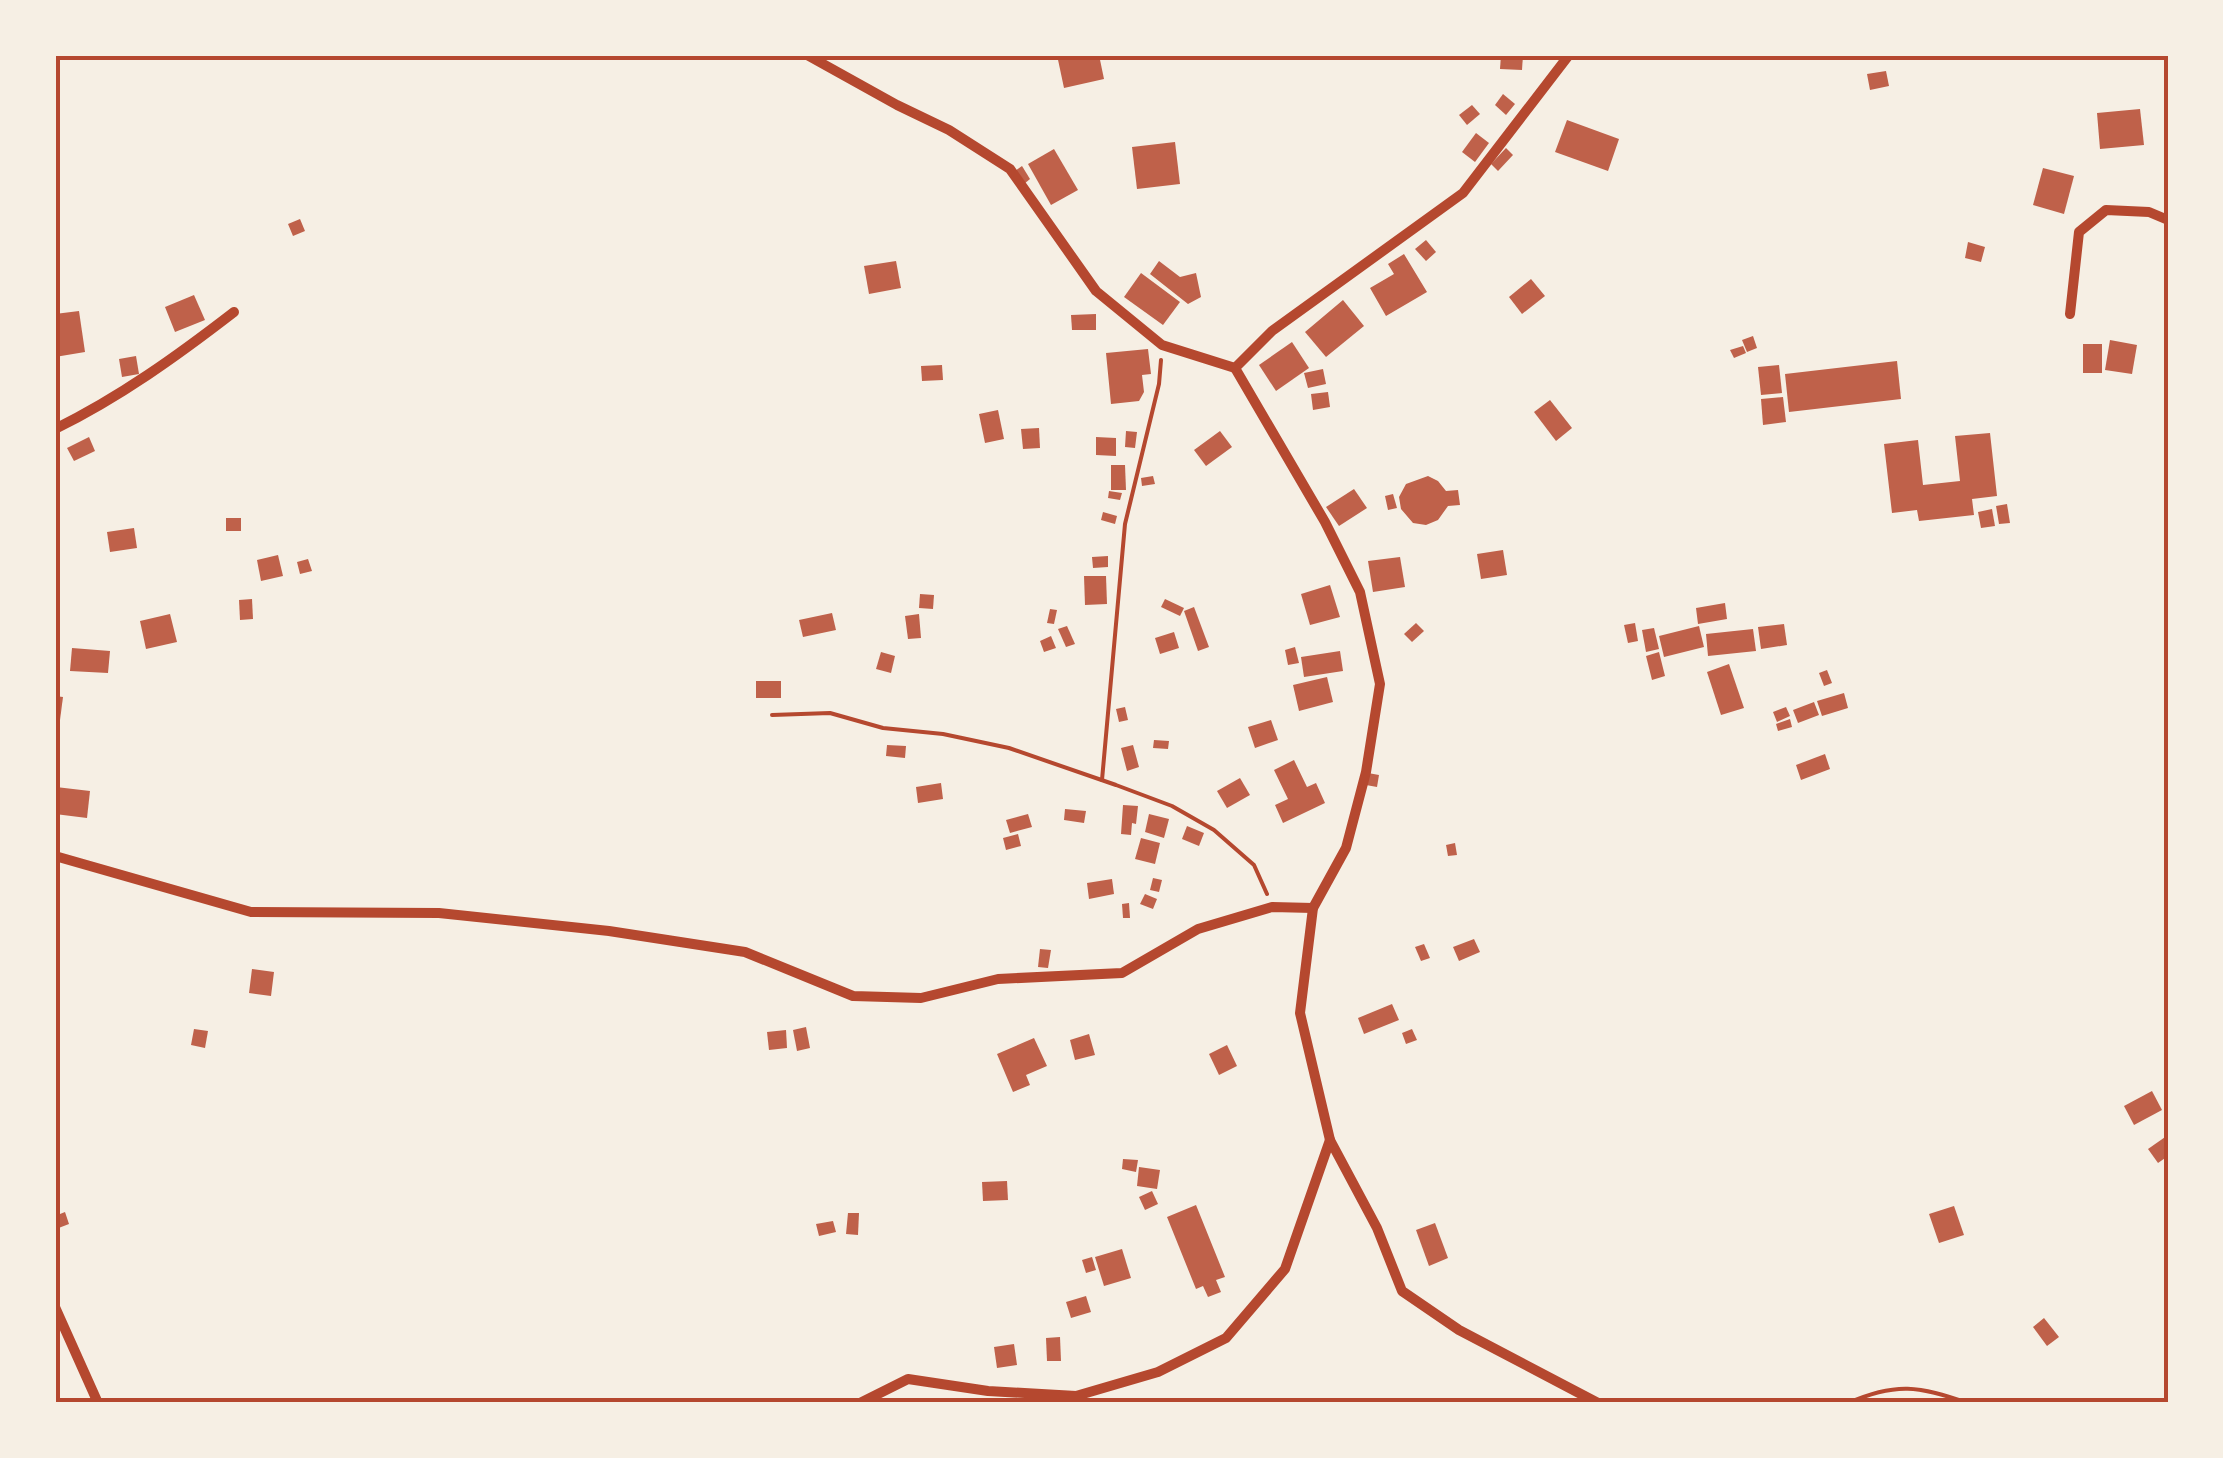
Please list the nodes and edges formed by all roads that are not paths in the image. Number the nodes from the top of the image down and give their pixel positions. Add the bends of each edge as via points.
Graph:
1 (807, 55) edge
2 (1569, 55) edge
3 (2168, 220) edge
4 (234, 312) dead end
5 (2070, 314) dead end
6 (1235, 368) junction
7 (55, 430) edge
8 (55, 856) edge
9 (1313, 908) junction
10 (1330, 1140) junction
11 (55, 1307) edge
12 (98, 1403) edge
13 (860, 1403) edge
14 (1598, 1403) edge

1 - 6 street via 950,130 1010,170 1096,291 1162,345
2 - 6 street via 1463,193 1272,332
3 - 5 street via 2106,210 2078,232
4 - 7 street via 176,357
6 - 9 street via 1360,592 1380,684 1346,848
8 - 9 street via 251,912 439,914 744,952 853,996 921,998 998,979 1122,973 1198,929 1272,907
9 - 10 street via 1300,1014
10 - 13 street via 1286,1269 1226,1338 1158,1372 1076,1396 908,1379
10 - 14 street via 1402,1291 1459,1330
11 - 12 street

